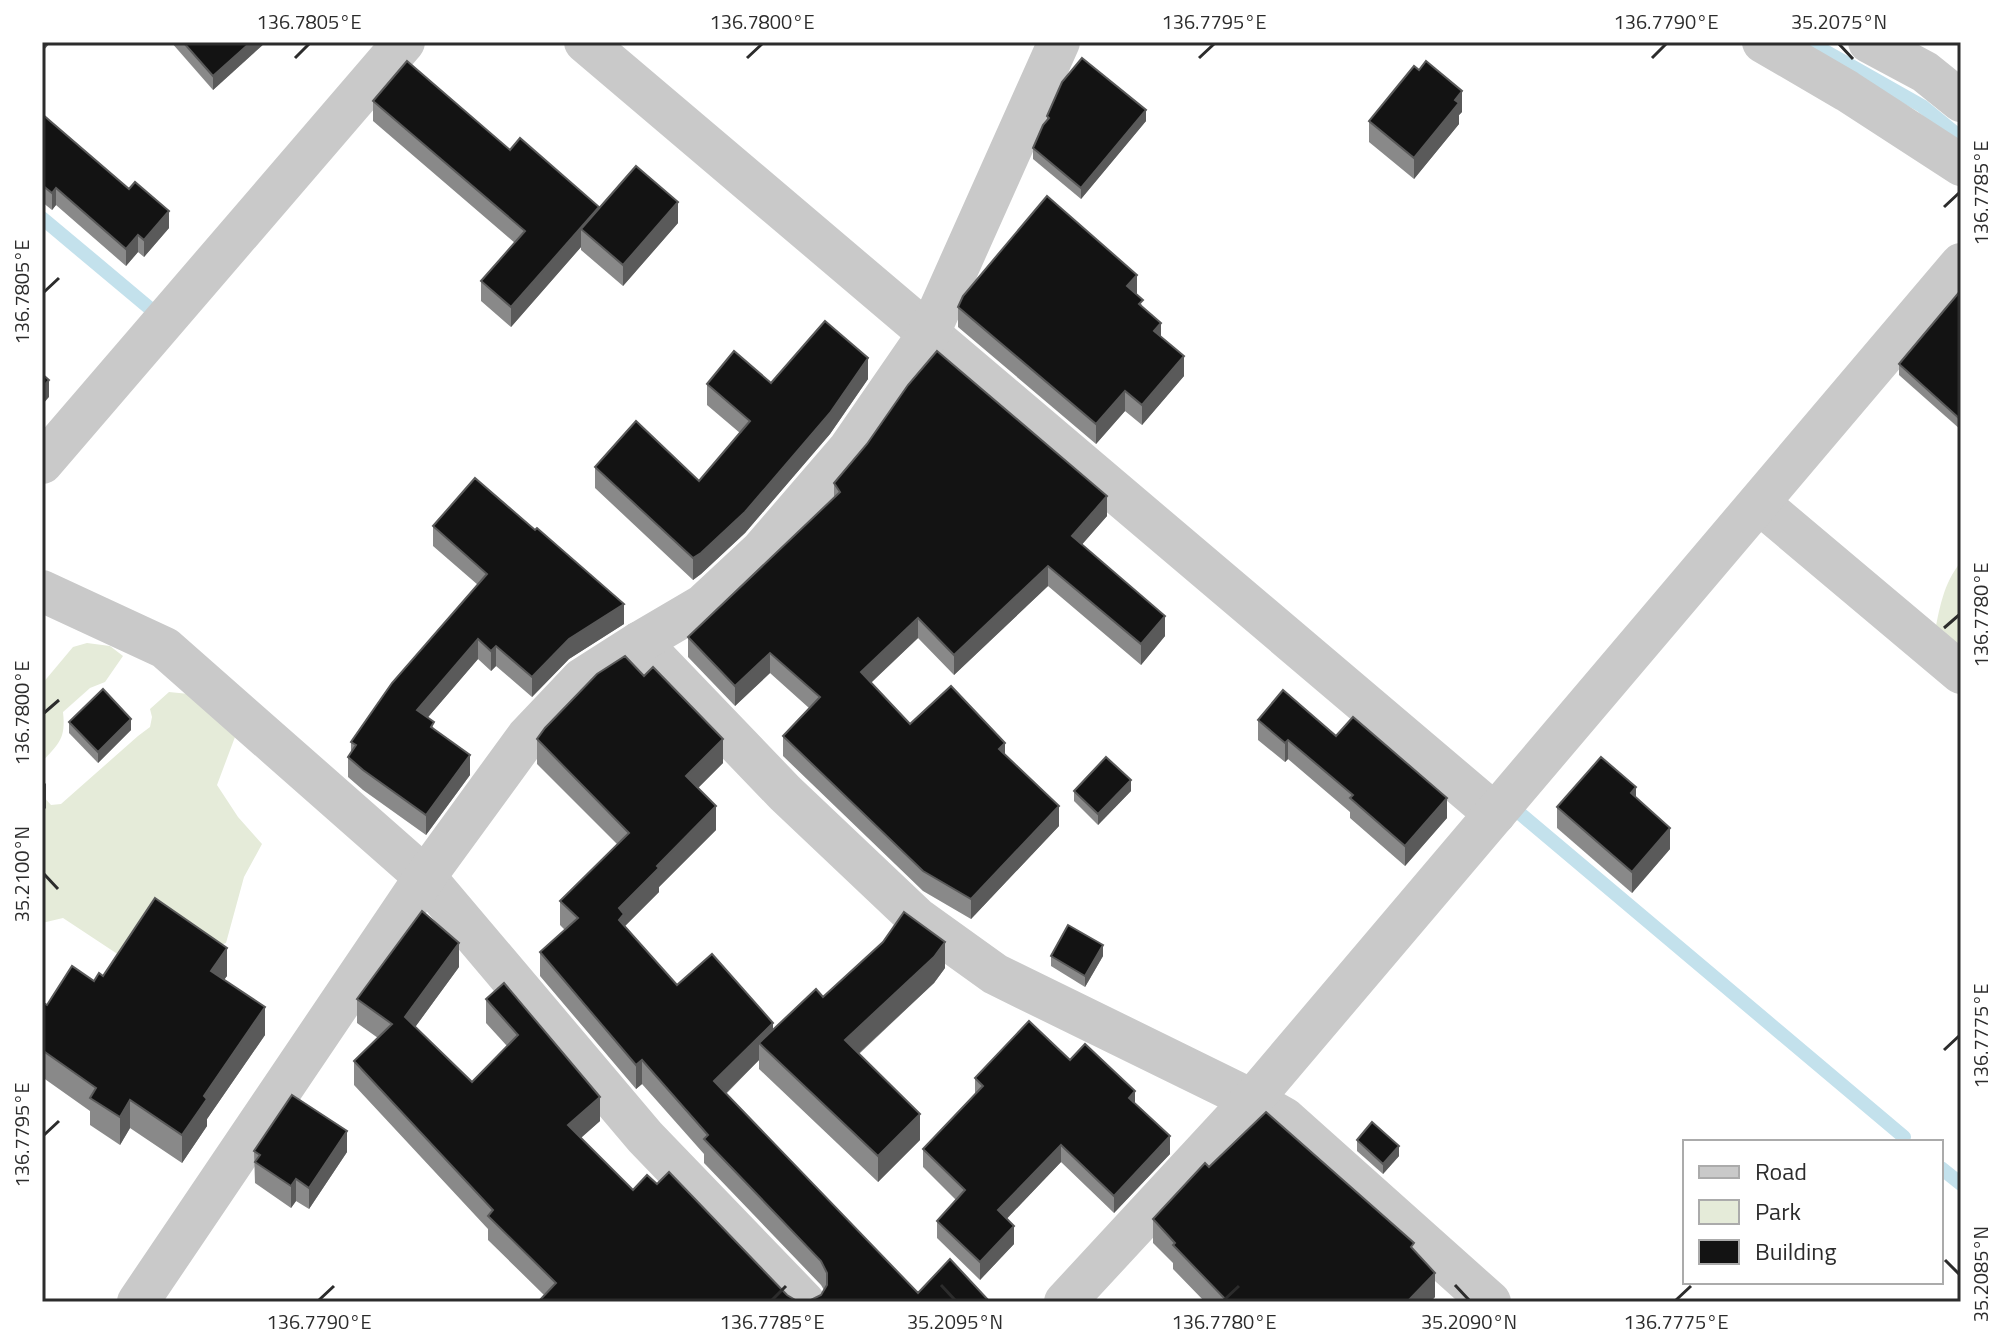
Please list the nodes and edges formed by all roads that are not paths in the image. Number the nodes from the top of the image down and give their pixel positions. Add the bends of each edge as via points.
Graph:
1 (404, 42) edge
2 (585, 42) edge
3 (1059, 42) edge
4 (1763, 42) edge
5 (1869, 42) edge
6 (1961, 101) edge
7 (1961, 165) edge
8 (1961, 264) edge
9 (929, 333) junction
10 (42, 463) edge
11 (1759, 503) junction
12 (42, 591) edge
13 (640, 642) junction
14 (1961, 673) edge
15 (1495, 814) junction
16 (425, 877) junction
17 (1252, 1100) junction
18 (140, 1302) edge
19 (804, 1302) edge
20 (1065, 1302) edge
21 (1490, 1302) edge

1 - 10 street
2 - 9 street
3 - 9 street
4 - 7 street
5 - 6 street via 1925,72
8 - 11 street
9 - 13 street via 849,449 762,550 703,605
9 - 15 street
11 - 14 street
11 - 15 street
12 - 16 street via 165,648
13 - 16 street via 582,679 527,737
13 - 17 street via 785,793 917,918 995,974
15 - 17 street
16 - 18 street
16 - 19 street via 645,1137
17 - 20 street
17 - 21 street via 1284,1118

